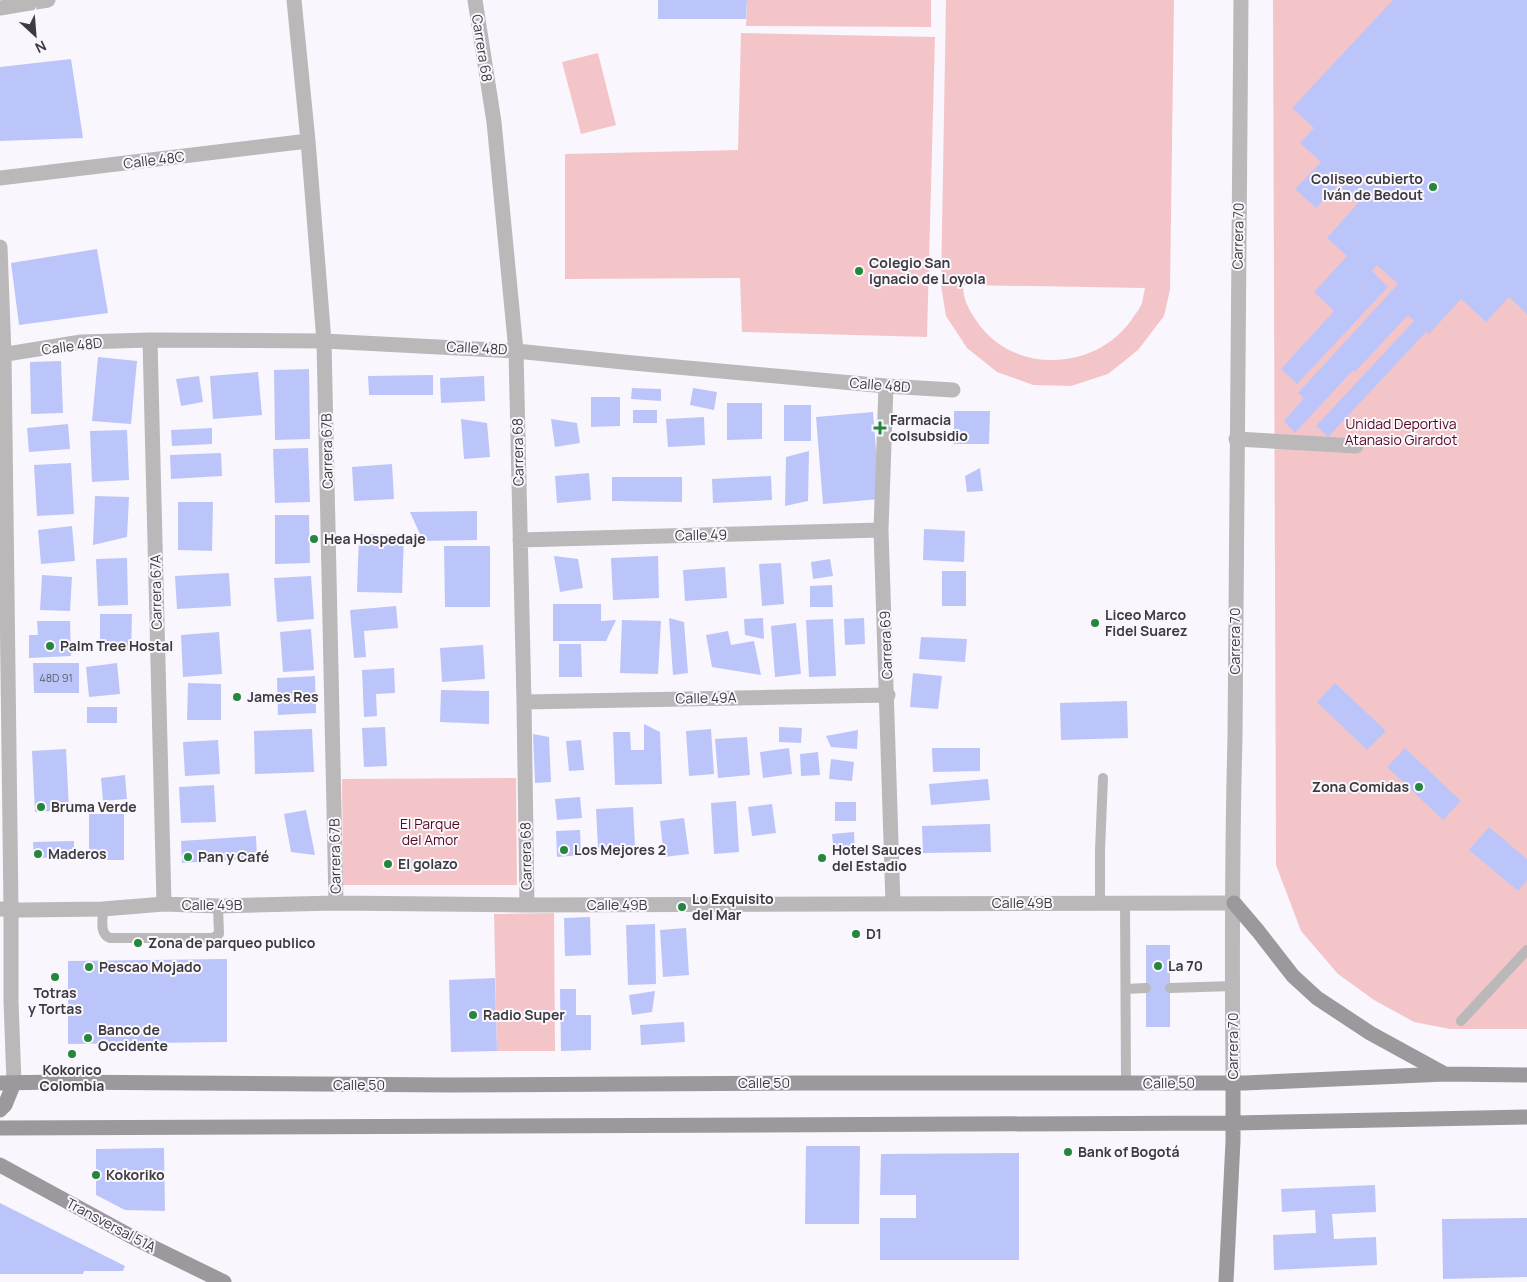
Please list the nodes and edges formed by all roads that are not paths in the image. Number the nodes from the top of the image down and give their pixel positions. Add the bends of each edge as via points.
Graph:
1 (48, 0) edge
2 (294, 0) edge
3 (475, 0) edge
4 (1240, 0) edge
5 (0, 8) edge
6 (308, 142) junction
7 (0, 178) edge
8 (0, 247) edge
9 (150, 340) junction
10 (324, 341) junction
11 (516, 351) junction
12 (2, 355) edge
13 (886, 386) junction
14 (953, 390) dead end
15 (1236, 439) junction
16 (1356, 446) dead end
17 (881, 530) junction
18 (520, 540) junction
19 (888, 695) junction
20 (524, 702) junction
21 (1103, 778) dead end
22 (336, 902) junction
23 (1100, 903) junction
24 (1125, 903) junction
25 (1234, 903) junction
26 (164, 904) junction
27 (893, 904) junction
28 (218, 906) junction
29 (526, 906) junction
30 (6, 909) edge
31 (103, 909) junction
32 (1527, 950) edge
33 (1232, 986) junction
34 (1126, 988) junction
35 (1146, 988) dead end
36 (1170, 988) dead end
37 (1461, 1021) dead end
38 (1445, 1074) junction
39 (1527, 1075) edge
40 (1233, 1082) junction
41 (7, 1083) edge
42 (1126, 1083) junction
43 (0, 1110) edge
44 (1527, 1117) edge
45 (1234, 1123) junction
46 (0, 1128) edge
47 (0, 1166) edge
48 (224, 1282) edge
49 (1226, 1282) edge

1 - 5 street
2 - 6 street, Carrera 67B
3 - 11 street, Carrera 68 via 494,122
4 - 15 street, Carrera 70
6 - 7 street, Calle 48C
6 - 10 street, Carrera 67B
8 - 12 street
9 - 10 street, Calle 48D
9 - 12 street, Calle 48D via 81,342
9 - 26 street, Carrera 67A
10 - 11 street, Calle 48D
10 - 22 street, Carrera 67B
11 - 13 street, Calle 48D
11 - 18 street, Carrera 68
12 - 30 street
13 - 14 street, Calle 48D
13 - 17 street, Carrera 69
15 - 16 street
15 - 25 street, Carrera 70
17 - 18 street, Calle 49
17 - 19 street, Carrera 69
18 - 20 street, Carrera 68
19 - 20 street, Calle 49A
19 - 27 street, Carrera 69
20 - 29 street, Carrera 68
21 - 23 lane
22 - 28 street, Calle 49B
22 - 29 street, Calle 49B
23 - 24 street, Calle 49B
23 - 27 street, Calle 49B
24 - 25 street, Calle 49B
24 - 34 lane
25 - 33 street, Carrera 70
25 - 38 main road via 1293,976 1317,998 1370,1033
26 - 28 street, Calle 49B
26 - 31 street, Calle 49B
27 - 29 street, Calle 49B
28 - 31 lane via 219,934 213,938 110,938 102,932
30 - 31 street, Calle 49B
30 - 41 street via 11,1001
32 - 37 lane
33 - 36 lane
33 - 40 street, Carrera 70
34 - 35 lane
34 - 42 lane
38 - 39 main road, Calle 50
38 - 40 main road, Calle 50
40 - 42 main road, Calle 50
40 - 45 main road, Carrera 70
41 - 42 main road, Calle 50
41 - 43 main road via 5,1105
44 - 45 main road
45 - 46 main road
45 - 49 main road, Carrera 70
47 - 48 main road, Transversal 51A

